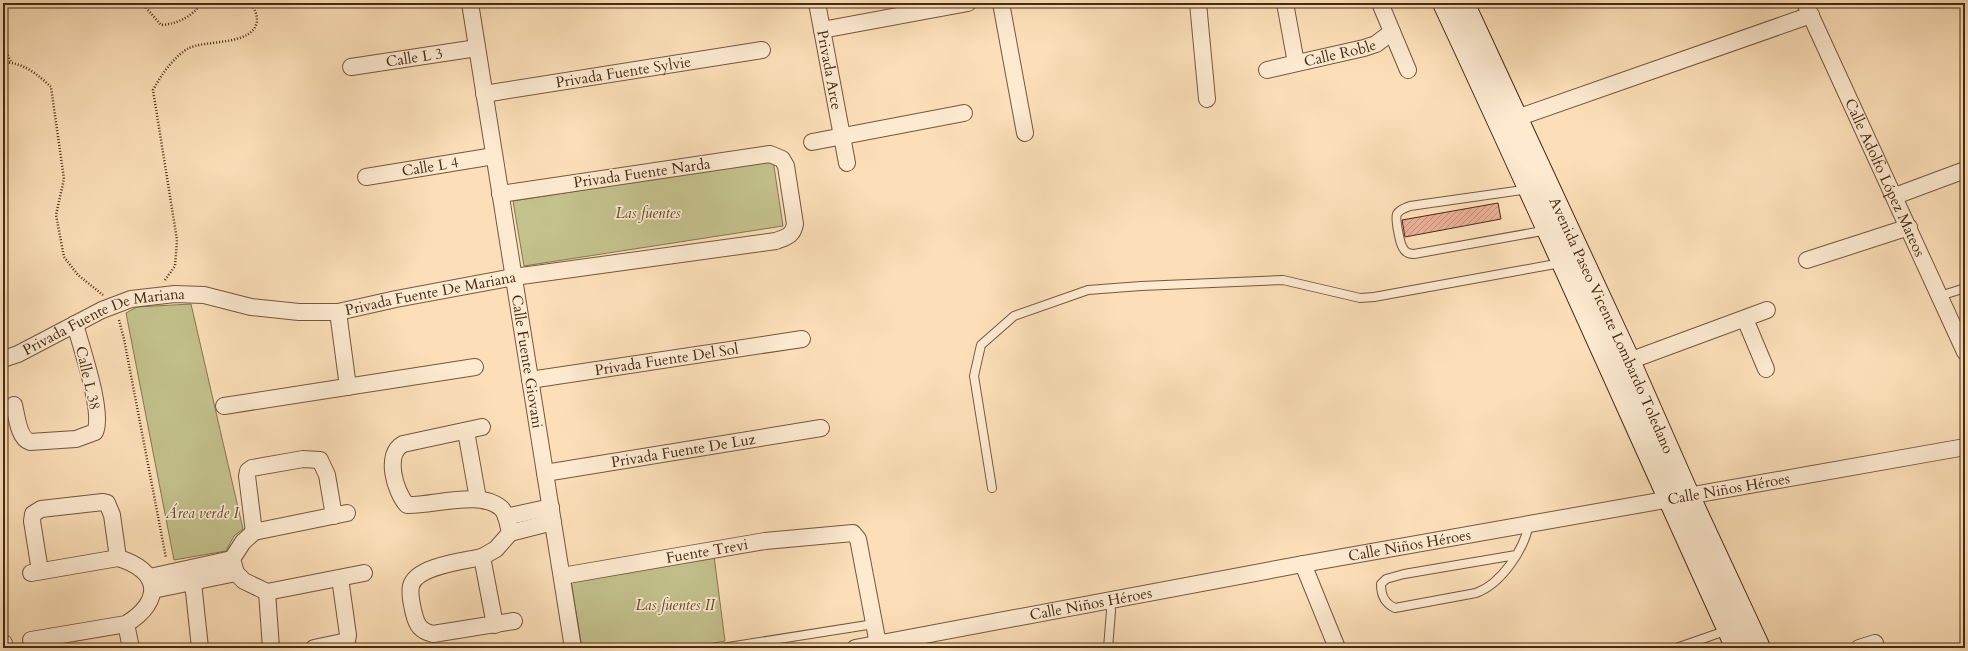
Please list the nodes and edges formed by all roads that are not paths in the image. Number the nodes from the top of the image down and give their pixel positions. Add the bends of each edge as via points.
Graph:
1 (470, 3) edge
2 (817, 3) edge
3 (968, 3) edge
4 (1001, 3) edge
5 (1198, 3) edge
6 (1284, 3) edge
7 (1380, 3) edge
8 (1444, 3) edge
9 (1463, 3) edge
10 (1808, 9) edge
11 (822, 30) junction
12 (1392, 32) junction
13 (477, 48) junction
14 (762, 50) dead end
15 (1296, 63) junction
16 (351, 67) dead end
17 (1267, 70) dead end
18 (1408, 70) dead end
19 (484, 94) junction
20 (1207, 99) dead end
21 (964, 113) dead end
22 (1517, 118) junction
23 (1025, 133) dead end
24 (843, 136) junction
25 (812, 142) dead end
26 (494, 156) junction
27 (782, 159) joint
28 (847, 163) dead end
29 (1965, 170) edge
30 (366, 177) dead end
31 (1539, 188) junction
32 (500, 194) junction
33 (1895, 196) junction
34 (1909, 227) junction
35 (1557, 229) junction
36 (1807, 260) dead end
37 (1572, 261) junction
38 (514, 277) junction
39 (1965, 288) edge
40 (1940, 296) junction
41 (1767, 310) dead end
42 (338, 312) junction
43 (1745, 319) junction
44 (75, 324) junction
45 (802, 339) dead end
46 (1965, 352) edge
47 (3, 359) edge
48 (1629, 361) junction
49 (475, 367) dead end
50 (1766, 369) dead end
51 (530, 380) junction
52 (348, 387) junction
53 (14, 405) dead end
54 (224, 406) dead end
55 (482, 427) dead end
56 (821, 428) dead end
57 (466, 431) junction
58 (1965, 447) edge
59 (545, 473) junction
60 (992, 488) dead end
61 (1678, 497) junction
62 (478, 499) junction
63 (552, 514) junction
64 (506, 517) junction
65 (1529, 524) junction
66 (254, 532) junction
67 (510, 533) junction
68 (1516, 555) junction
69 (482, 557) junction
70 (118, 558) junction
71 (1303, 564) junction
72 (234, 566) junction
73 (364, 573) dead end
74 (192, 574) junction
75 (562, 576) junction
76 (340, 578) junction
77 (151, 584) junction
78 (267, 592) junction
79 (1110, 601) junction
80 (514, 621) dead end
81 (126, 624) junction
82 (874, 624) junction
83 (494, 625) junction
84 (1738, 631) edge
85 (31, 640) dead end
86 (53, 642) edge
87 (1875, 643) dead end
88 (878, 644) junction
89 (131, 648) edge
90 (200, 648) edge
91 (271, 648) edge
92 (314, 648) edge
93 (573, 648) edge
94 (722, 648) edge
95 (855, 648) edge
96 (1108, 648) edge
97 (1337, 648) edge
98 (1676, 648) edge
99 (1759, 648) edge
100 (1859, 648) edge

1 - 13 street, Calle Fuente Giovani
2 - 11 street, Privada Arce
3 - 11 street
4 - 23 street
5 - 20 street
6 - 15 street, Calle Roble
7 - 12 street
8 - 31 main road, Avenida Paseo Vicente Lombardo Toledano
9 - 22 main road, Avenida Paseo Vicente Lombardo Toledano
10 - 22 street
10 - 33 street, Calle Adolfo López Mateos
11 - 24 street, Privada Arce
12 - 15 street, Calle Roble via 1376,44 1364,48
12 - 18 street
13 - 16 street, Calle L 3
13 - 19 street, Calle Fuente Giovani
14 - 19 street, Privada Fuente Sylvie
15 - 17 street
19 - 26 street, Calle Fuente Giovani
21 - 24 street
22 - 31 main road, Avenida Paseo Vicente Lombardo Toledano
24 - 25 street
24 - 28 street, Privada Arce
26 - 30 street, Calle L 4
26 - 32 street, Calle Fuente Giovani
27 - 32 street, Privada Fuente Narda via 770,154
27 - 38 street, Privada Fuente De Mariana via 786,166 794,212 794,232 788,237 768,242
29 - 33 street
31 - 35 main road, Avenida Paseo Vicente Lombardo Toledano
31 - 35 lane via 1402,209 1396,219 1402,247 1409,254 1414,254
32 - 38 street, Calle Fuente Giovani
33 - 34 street, Calle Adolfo López Mateos
34 - 36 street
34 - 40 street, Calle Adolfo López Mateos
35 - 37 main road, Avenida Paseo Vicente Lombardo Toledano
37 - 48 main road, Avenida Paseo Vicente Lombardo Toledano
37 - 60 lane via 1360,298 1283,280 1088,290 1014,316 980,345 974,376
37 - 61 main road, Avenida Paseo Vicente Lombardo Toledano
38 - 42 street, Privada Fuente De Mariana
38 - 51 street, Calle Fuente Giovani
39 - 40 lane
40 - 46 street, Calle Adolfo López Mateos
41 - 43 street
42 - 44 street, Privada Fuente De Mariana via 299,312 251,307 204,295 175,294 131,299
42 - 52 street
43 - 48 street
43 - 50 street
44 - 47 street, Privada Fuente De Mariana via 18,354
44 - 53 street, Calle L 38 via 96,406 95,432 76,439 36,443 26,441
45 - 51 street, Privada Fuente Del Sol
48 - 61 main road, Avenida Paseo Vicente Lombardo Toledano
49 - 52 street
51 - 59 street, Calle Fuente Giovani
52 - 54 street
55 - 57 street
56 - 59 street, Privada Fuente De Luz
57 - 62 street
57 - 62 street via 403,444 397,447 392,462 397,489 407,505
58 - 61 street, Calle Niños Héroes
59 - 63 street, Calle Fuente Giovani
61 - 65 street, Calle Niños Héroes
61 - 84 main road, Avenida Paseo Vicente Lombardo Toledano
62 - 64 street via 501,509
63 - 64 street
63 - 67 street
63 - 75 street, Calle Fuente Giovani
64 - 67 street
65 - 68 lane via 1523,546
65 - 71 street, Calle Niños Héroes
66 - 66 street via 248,471 252,468 303,460 320,460 341,515
66 - 72 street via 243,542
67 - 69 street via 496,550
68 - 68 lane via 1404,574 1386,579 1381,584 1381,591 1388,605 1395,608 1476,593 1487,589 1496,581
69 - 83 street
69 - 83 street via 425,571 411,585 412,606 416,624 423,632 433,634
70 - 70 street via 112,516 107,503 41,509 33,514 36,572
70 - 77 street via 132,562
71 - 79 street, Calle Niños Héroes
71 - 97 street
72 - 74 street
72 - 78 street via 244,581
73 - 76 street
74 - 77 street
74 - 90 street
75 - 82 street, Fuente Trevi via 765,540 853,533 858,539
75 - 93 street, Calle Fuente Giovani
76 - 78 street
76 - 92 street via 347,641
77 - 81 street via 147,606 139,616
78 - 91 street
79 - 88 street, Calle Niños Héroes
79 - 96 lane
80 - 83 street
81 - 86 street
81 - 89 street
82 - 88 street
82 - 94 lane
84 - 98 lane
84 - 99 main road, Avenida Paseo Vicente Lombardo Toledano
85 - 86 street
87 - 100 street
88 - 95 street, Calle Niños Héroes

